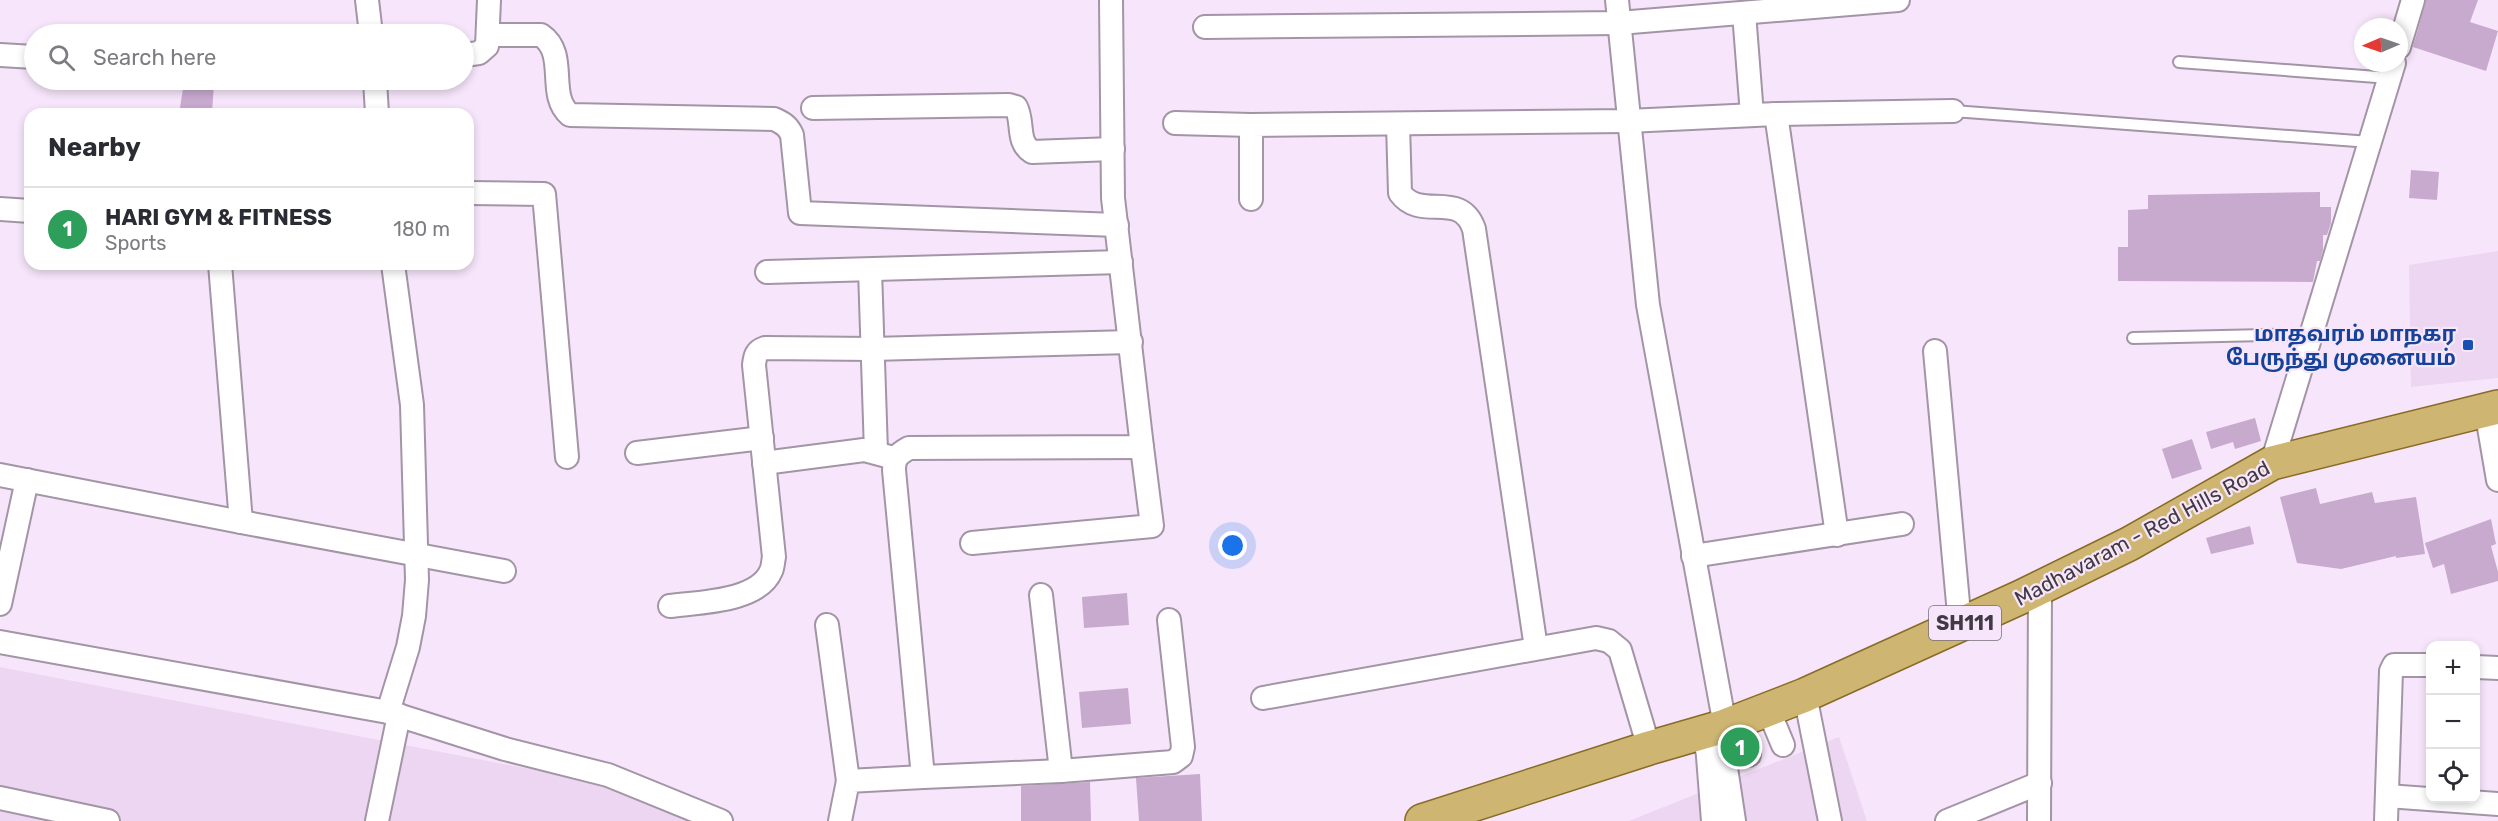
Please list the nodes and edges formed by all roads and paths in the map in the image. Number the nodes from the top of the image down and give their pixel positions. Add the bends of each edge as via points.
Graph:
1 (367, 0) edge
2 (489, 0) edge
3 (1111, 0) edge
4 (1617, 0) edge
5 (1904, 0) edge
6 (2414, 0) edge
7 (1744, 13) junction
8 (2408, 19) edge
9 (1619, 23) junction
10 (370, 24) edge
11 (1205, 27) dead end
12 (488, 36) junction
13 (474, 54) edge
14 (0, 55) edge
15 (24, 56) edge
16 (2179, 62) dead end
17 (2354, 69) edge
18 (2391, 72) edge
19 (376, 90) edge
20 (377, 108) edge
21 (813, 108) dead end
22 (1953, 111) joint
23 (1776, 114) junction
24 (1752, 115) junction
25 (1628, 121) junction
26 (1174, 123) dead end
27 (1398, 124) junction
28 (1251, 125) junction
29 (2370, 142) junction
30 (1113, 149) junction
31 (474, 193) edge
32 (1251, 199) dead end
33 (0, 209) edge
34 (24, 211) edge
35 (1117, 225) junction
36 (1121, 262) junction
37 (220, 270) edge
38 (394, 270) edge
39 (870, 270) junction
40 (767, 272) dead end
41 (2311, 334) junction
42 (2133, 338) dead end
43 (1131, 342) junction
44 (873, 349) junction
45 (1935, 351) dead end
46 (2492, 408) edge
47 (762, 438) junction
48 (1142, 447) junction
49 (637, 453) dead end
50 (885, 456) junction
51 (567, 457) dead end
52 (764, 464) junction
53 (2272, 464) junction
54 (0, 475) edge
55 (27, 480) junction
56 (2498, 480) edge
57 (241, 522) junction
58 (1902, 524) dead end
59 (1837, 535) junction
60 (972, 543) dead end
61 (416, 554) junction
62 (1693, 556) junction
63 (504, 571) dead end
64 (2040, 588) junction
65 (1041, 595) dead end
66 (0, 604) edge
67 (670, 606) dead end
68 (1169, 620) dead end
69 (827, 625) dead end
70 (1960, 625) junction
71 (0, 642) edge
72 (1536, 648) junction
73 (2426, 665) edge
74 (2480, 667) edge
75 (2498, 668) edge
76 (1805, 695) junction
77 (1263, 698) dead end
78 (1768, 709) junction
79 (393, 713) junction
80 (1719, 732) junction
81 (1783, 745) dead end
82 (1649, 748) junction
83 (1749, 755) dead end
84 (1061, 771) junction
85 (923, 777) junction
86 (848, 781) junction
87 (2040, 783) junction
88 (2387, 796) junction
89 (0, 798) edge
90 (2498, 804) edge
91 (1440, 818) edge
92 (108, 821) edge
93 (377, 821) edge
94 (721, 821) edge
95 (840, 821) edge
96 (1713, 821) edge
97 (1734, 821) edge
98 (1830, 821) edge
99 (1947, 821) edge
100 (2039, 821) edge
101 (2386, 821) edge

1 - 10 street
2 - 12 street
3 - 30 street
4 - 9 street
5 - 7 street
6 - 8 street
7 - 9 street
7 - 24 street
9 - 11 street
9 - 25 street
12 - 13 street via 487,46
12 - 35 street via 541,35 548,40 556,57 560,104 570,115 774,119 783,123 792,135 800,213
14 - 15 street
16 - 17 lane
18 - 29 street
19 - 20 street
21 - 30 street via 1009,105 1016,107 1022,142 1032,152
22 - 23 street
22 - 29 lane
23 - 24 street
23 - 59 street
24 - 25 street
25 - 27 street
25 - 62 street via 1650,316
26 - 28 street
27 - 28 street
27 - 72 street via 1400,193 1417,206 1458,208 1471,219 1474,229
28 - 32 street
29 - 41 street
30 - 35 street
31 - 51 street via 544,194
33 - 34 street
35 - 36 street
36 - 39 street
36 - 43 street
37 - 57 street
38 - 61 street via 412,405
39 - 40 street
39 - 44 street
41 - 42 lane
41 - 53 street
43 - 44 street
43 - 48 street
44 - 47 street via 759,350 754,364
44 - 50 street
45 - 70 street
46 - 53 main road, Madhavaram - Red Hills Road / SH111
46 - 56 street
47 - 49 street
47 - 52 street
48 - 50 street via 909,448
48 - 60 street via 1152,526
50 - 52 street via 864,450
50 - 85 street
52 - 67 street via 774,557 772,571 751,591 734,597
53 - 64 main road, Madhavaram - Red Hills Road / SH111 via 2129,544
54 - 55 street
55 - 57 street
55 - 66 street
57 - 61 street
58 - 59 street
59 - 62 street
61 - 63 street
61 - 79 street via 414,616
62 - 80 street
64 - 70 main road, Madhavaram - Red Hills Road / SH111
64 - 87 street
65 - 84 street
68 - 84 street via 1184,747 1181,756 1160,765
69 - 86 street
70 - 76 main road, Madhavaram - Red Hills Road / SH111
71 - 79 street
72 - 77 street
72 - 82 street via 1596,638 1609,641 1620,650
73 - 88 street via 2394,665 2391,671
74 - 75 street
76 - 78 main road, Madhavaram - Red Hills Road / SH111
76 - 98 street
78 - 80 main road, Madhavaram - Red Hills Road / SH111
78 - 81 street
79 - 93 street
79 - 94 street via 608,775
80 - 82 main road, Madhavaram - Red Hills Road / SH111
80 - 83 street
80 - 96 street
80 - 97 street
82 - 91 main road, Madhavaram - Red Hills Road / SH111
84 - 85 street
85 - 86 street
86 - 95 street
87 - 99 street
87 - 100 street
88 - 90 street
88 - 101 street
89 - 92 street

